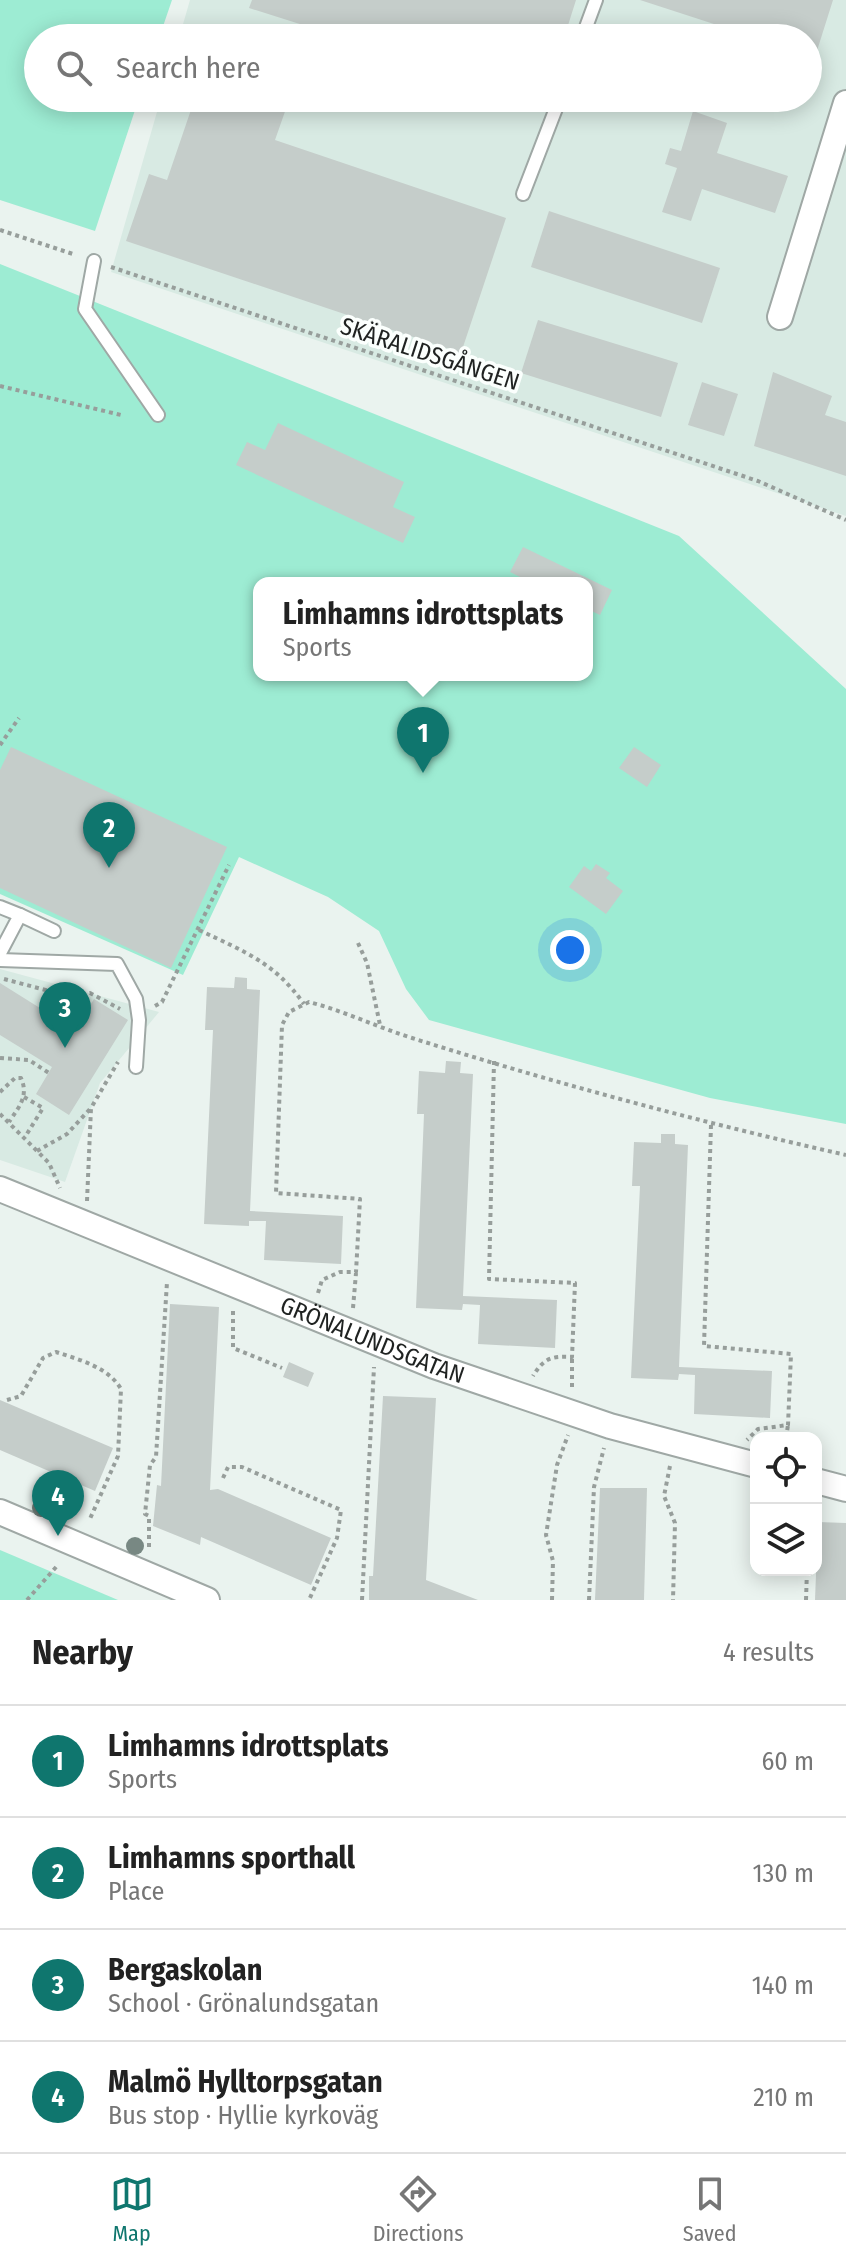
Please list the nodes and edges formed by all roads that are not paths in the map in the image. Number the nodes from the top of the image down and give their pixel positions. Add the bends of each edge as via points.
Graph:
1 (596, 0) edge
2 (587, 24) edge
3 (846, 103) edge
4 (555, 112) edge
5 (523, 194) dead end
6 (94, 261) road end
7 (780, 317) dead end
8 (158, 415) dead end
9 (0, 907) edge
10 (20, 915) junction
11 (54, 931) dead end
12 (0, 953) edge
13 (0, 960) edge
14 (136, 1067) dead end
15 (0, 1189) edge
16 (750, 1463) edge
17 (822, 1483) edge
18 (846, 1489) edge
19 (0, 1512) edge
20 (207, 1600) edge

1 - 2 lane
3 - 7 street
4 - 5 lane
6 - 8 lane via 85,309
9 - 10 lane
10 - 11 lane
10 - 12 lane
13 - 14 lane via 117,964 136,999
15 - 16 street, GRÖNALUNDSGATAN via 375,1343 610,1426
17 - 18 street
19 - 20 street

